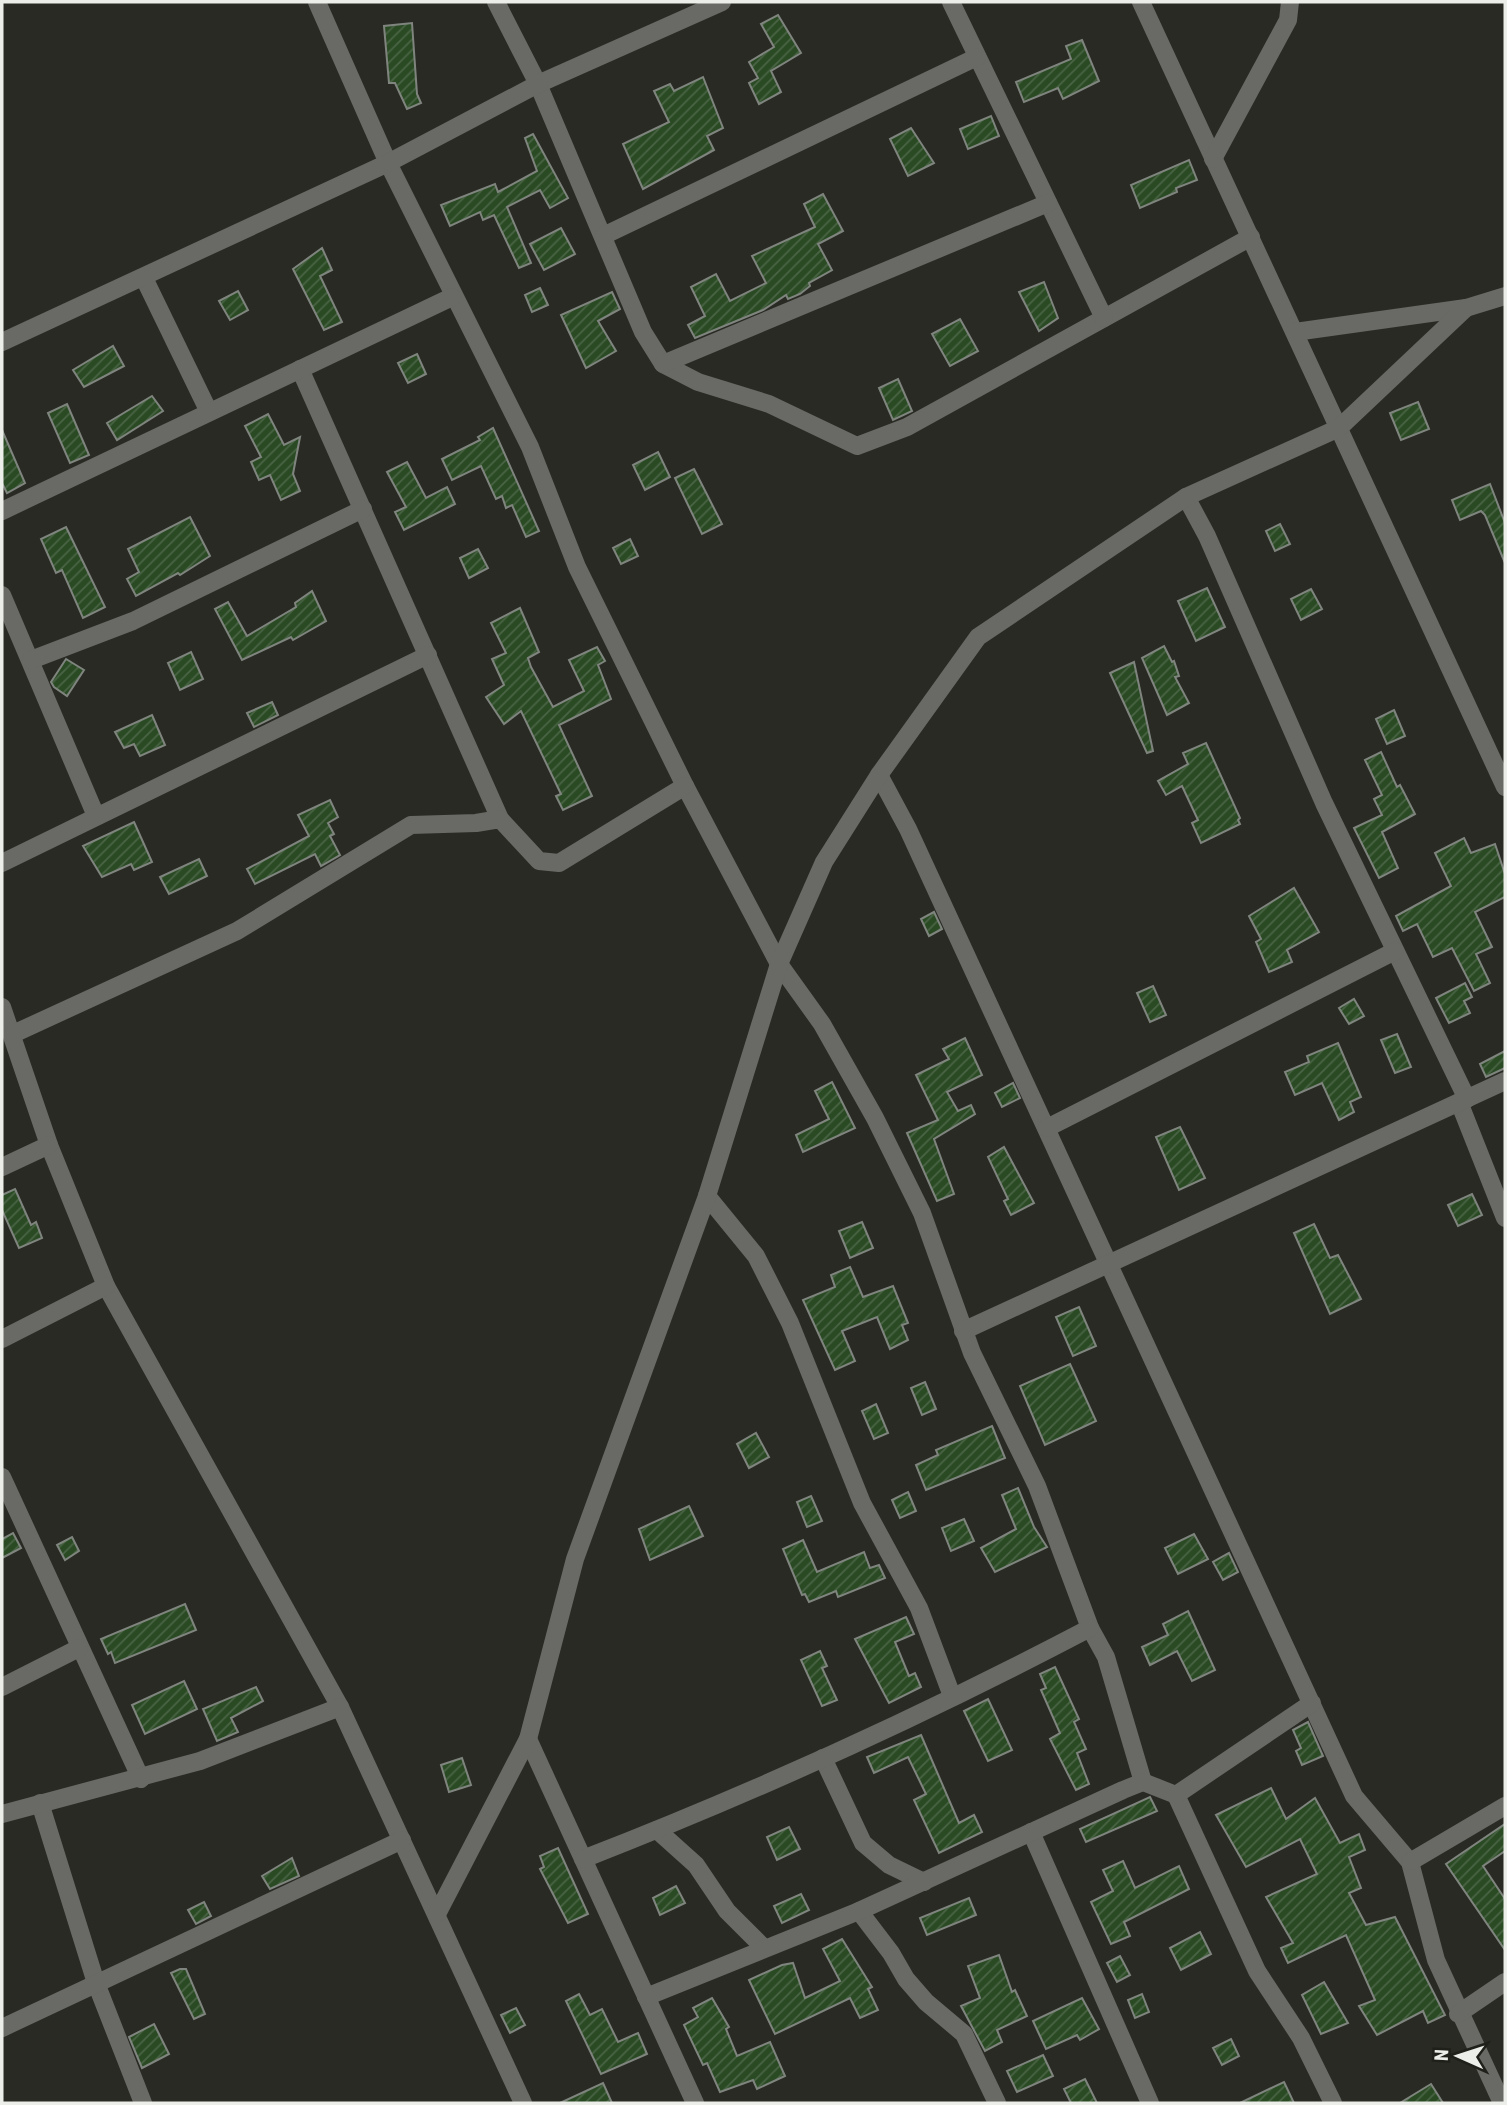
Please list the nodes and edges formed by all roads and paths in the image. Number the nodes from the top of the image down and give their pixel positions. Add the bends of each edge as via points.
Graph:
1 (496, 2) edge
2 (722, 2) edge
3 (951, 2) edge
4 (1141, 2) edge
5 (1290, 2) edge
6 (324, 4) edge
7 (978, 57) junction
8 (538, 84) junction
9 (1213, 159) junction
10 (388, 163) junction
11 (1048, 202) junction
12 (603, 236) junction
13 (1251, 237) junction
14 (144, 278) junction
15 (1505, 296) edge
16 (452, 297) junction
17 (1466, 308) junction
18 (1104, 318) junction
19 (1294, 332) junction
20 (2, 342) edge
21 (663, 364) junction
22 (300, 369) junction
23 (209, 412) junction
24 (1339, 428) junction
25 (1186, 497) junction
26 (363, 509) junction
27 (2, 510) edge
28 (2, 595) edge
29 (428, 655) junction
30 (31, 660) junction
31 (878, 775) junction
32 (685, 786) junction
33 (1505, 787) edge
34 (96, 817) junction
35 (500, 818) junction
36 (2, 863) edge
37 (1395, 951) junction
38 (779, 964) junction
39 (2, 1007) edge
40 (13, 1034) junction
41 (1505, 1081) edge
42 (1463, 1100) junction
43 (1047, 1128) junction
44 (49, 1145) junction
45 (2, 1167) edge
46 (707, 1196) junction
47 (1505, 1219) edge
48 (1109, 1264) junction
49 (106, 1286) junction
50 (964, 1331) junction
51 (2, 1339) edge
52 (2, 1477) edge
53 (7, 1503) edge
54 (1090, 1628) junction
55 (79, 1648) junction
56 (2, 1687) edge
57 (952, 1696) junction
58 (1312, 1703) junction
59 (340, 1707) junction
60 (528, 1739) junction
61 (823, 1758) junction
62 (141, 1779) junction
63 (1143, 1782) junction
64 (1176, 1795) junction
65 (40, 1803) junction
66 (1505, 1806) edge
67 (2, 1814) edge
68 (657, 1830) junction
69 (1031, 1832) junction
70 (402, 1840) junction
71 (583, 1859) junction
72 (1410, 1862) junction
73 (924, 1882) junction
74 (859, 1910) junction
75 (436, 1914) junction
76 (763, 1947) junction
77 (1505, 1982) edge
78 (96, 1983) junction
79 (646, 1997) junction
80 (1458, 2014) junction
81 (2, 2028) edge
82 (143, 2103) edge
83 (523, 2103) edge
84 (695, 2103) edge
85 (997, 2103) edge
86 (1150, 2103) edge
87 (1333, 2103) edge
88 (1502, 2103) edge

1 - 8 street
2 - 8 street
3 - 7 street
4 - 9 street
5 - 9 street via 1288,20 1277,43
6 - 10 street
7 - 11 street
7 - 12 street
8 - 10 street
8 - 12 street
9 - 13 street
10 - 14 street
10 - 16 street
11 - 18 street
11 - 21 street
12 - 21 street via 643,331
13 - 18 street
13 - 19 street
14 - 20 street
14 - 23 street
15 - 17 street
16 - 22 street
16 - 32 street via 530,447 578,567
17 - 19 street
17 - 24 street
18 - 21 street via 907,427 857,446 769,404 705,385
19 - 24 street
22 - 23 street
22 - 26 street
23 - 27 street
24 - 25 street
24 - 33 street
25 - 31 street via 978,638
25 - 37 street via 1208,536 1324,803
26 - 29 street
26 - 30 street via 133,621
28 - 30 street
29 - 34 street
29 - 35 street
30 - 34 street
31 - 38 street via 824,862
31 - 43 street via 908,829
32 - 35 street via 559,863 539,861
32 - 38 street
34 - 36 street
35 - 40 street via 411,825 237,931
37 - 42 street
37 - 43 street
38 - 46 street
38 - 50 street via 822,1024 898,1162 936,1248
39 - 40 street
40 - 44 street
41 - 42 street
42 - 47 street
42 - 48 street
43 - 48 street
44 - 45 street
44 - 49 street
46 - 57 street via 756,1256 790,1323 862,1503 919,1608
46 - 60 street via 575,1559
48 - 50 street
48 - 58 street
49 - 51 street
49 - 59 street
50 - 54 street via 1037,1486
52 - 53 street
53 - 55 street
54 - 57 street
54 - 63 street via 1117,1688
55 - 56 street
55 - 62 street
57 - 61 street
58 - 64 street
58 - 72 street via 1354,1796
59 - 62 street via 228,1752
59 - 70 street
60 - 71 street
60 - 75 street
61 - 68 street
61 - 73 street via 863,1843 889,1865
62 - 65 street
63 - 64 street
63 - 69 street
64 - 87 street via 1257,1971 1301,2038
65 - 67 street
65 - 78 street
66 - 72 street
68 - 71 street
68 - 76 street via 696,1865 727,1911
69 - 73 street
69 - 86 street
70 - 75 street
70 - 78 street
71 - 79 street
72 - 80 street via 1436,1960
73 - 74 street
74 - 76 street
74 - 85 street via 906,1979 964,2035
75 - 83 street
76 - 79 street
77 - 80 street
78 - 81 street
78 - 82 street
79 - 84 street
80 - 88 street

